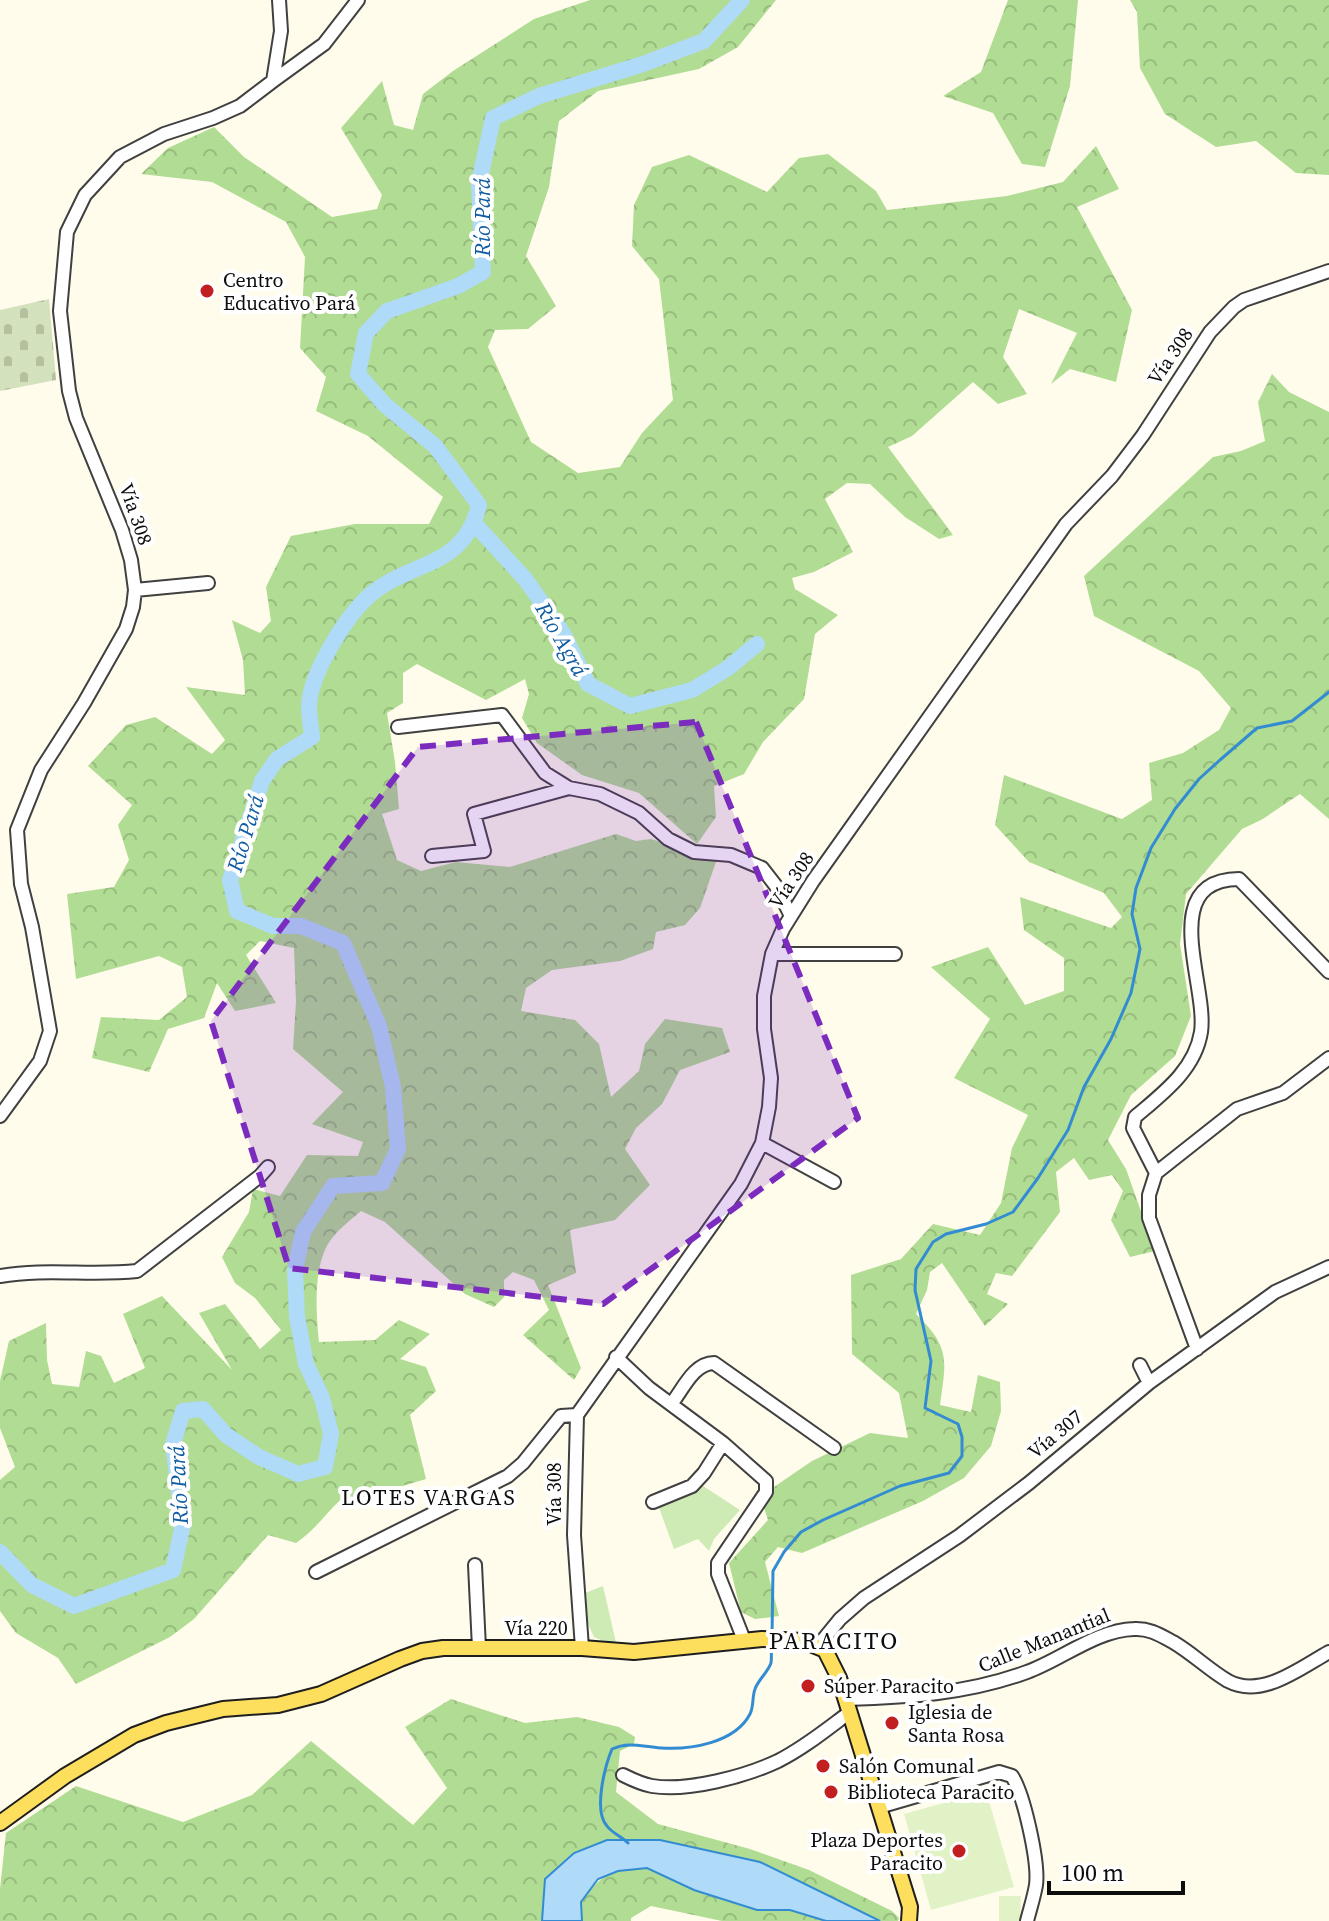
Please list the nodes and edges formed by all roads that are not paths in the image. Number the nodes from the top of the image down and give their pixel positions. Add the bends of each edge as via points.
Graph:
1 (279, 0) edge
2 (358, 0) edge
3 (273, 81) junction
4 (1329, 271) edge
5 (208, 583) dead end
6 (135, 590) junction
7 (398, 727) dead end
8 (569, 788) junction
9 (432, 856) dead end
10 (791, 916) junction
11 (772, 954) junction
12 (895, 954) dead end
13 (1329, 972) edge
14 (1329, 1058) edge
15 (0, 1116) edge
16 (762, 1143) junction
17 (268, 1167) dead end
18 (1156, 1173) junction
19 (834, 1182) dead end
20 (1329, 1267) edge
21 (0, 1276) edge
22 (1197, 1349) junction
23 (616, 1357) junction
24 (1140, 1365) dead end
25 (1149, 1383) junction
26 (672, 1403) junction
27 (577, 1415) junction
28 (723, 1443) junction
29 (834, 1448) dead end
30 (653, 1502) dead end
31 (475, 1565) dead end
32 (316, 1572) dead end
33 (744, 1640) junction
34 (818, 1646) junction
35 (479, 1648) junction
36 (582, 1648) junction
37 (1329, 1652) edge
38 (848, 1706) junction
39 (623, 1775) dead end
40 (879, 1807) junction
41 (0, 1823) edge
42 (911, 1920) edge
43 (1027, 1921) edge

1 - 3 street via 281,31
2 - 3 street, Vía 308 via 324,44
3 - 6 street, Vía 308 via 240,106 120,157 85,195 67,232 60,311 69,391 122,530
4 - 10 street, Vía 308 via 1244,300 1210,332 1143,435 1066,524
5 - 6 street
6 - 15 street, Vía 308 via 126,629 41,770 17,830 21,884 50,1031 40,1061
7 - 8 street via 502,715 545,773
8 - 9 street via 474,814 484,851
8 - 10 street via 600,794 639,813 668,839 694,852 731,855 762,868
10 - 11 street, Vía 308
11 - 12 street
11 - 16 street, Vía 308 via 764,996 771,1078
13 - 18 street via 1239,879 1222,879 1202,892 1190,919 1189,938 1201,1000 1201,1034 1184,1073 1135,1117 1133,1128
14 - 18 street via 1283,1093 1237,1109
16 - 19 street
16 - 23 street, Vía 308 via 741,1184
17 - 21 street via 137,1271 42,1270
18 - 22 street via 1149,1218
20 - 22 street, Vía 307 via 1275,1292
22 - 25 street, Vía 307
23 - 26 street
23 - 27 street, Vía 308
24 - 25 street
25 - 34 street, Vía 307 via 994,1509 864,1598
26 - 28 street
26 - 29 street via 697,1369 714,1363
27 - 32 street via 561,1416 508,1476
27 - 36 street, Vía 308 via 574,1535
28 - 30 street via 692,1486
28 - 33 street via 766,1481 766,1492 718,1563
31 - 35 street
33 - 34 main road, Vía 220
33 - 36 main road, Vía 220 via 634,1652
34 - 38 main road via 829,1657
35 - 36 main road, Vía 220
35 - 41 main road, Vía 220 via 422,1651 321,1694 166,1723 134,1735 65,1776
37 - 38 street, Calle Manantial via 1276,1681 1242,1687 1156,1632 1128,1629 982,1687
38 - 39 street via 780,1760 741,1776 656,1787
38 - 40 main road
40 - 42 main road
40 - 43 street via 999,1772 1012,1776 1036,1869

